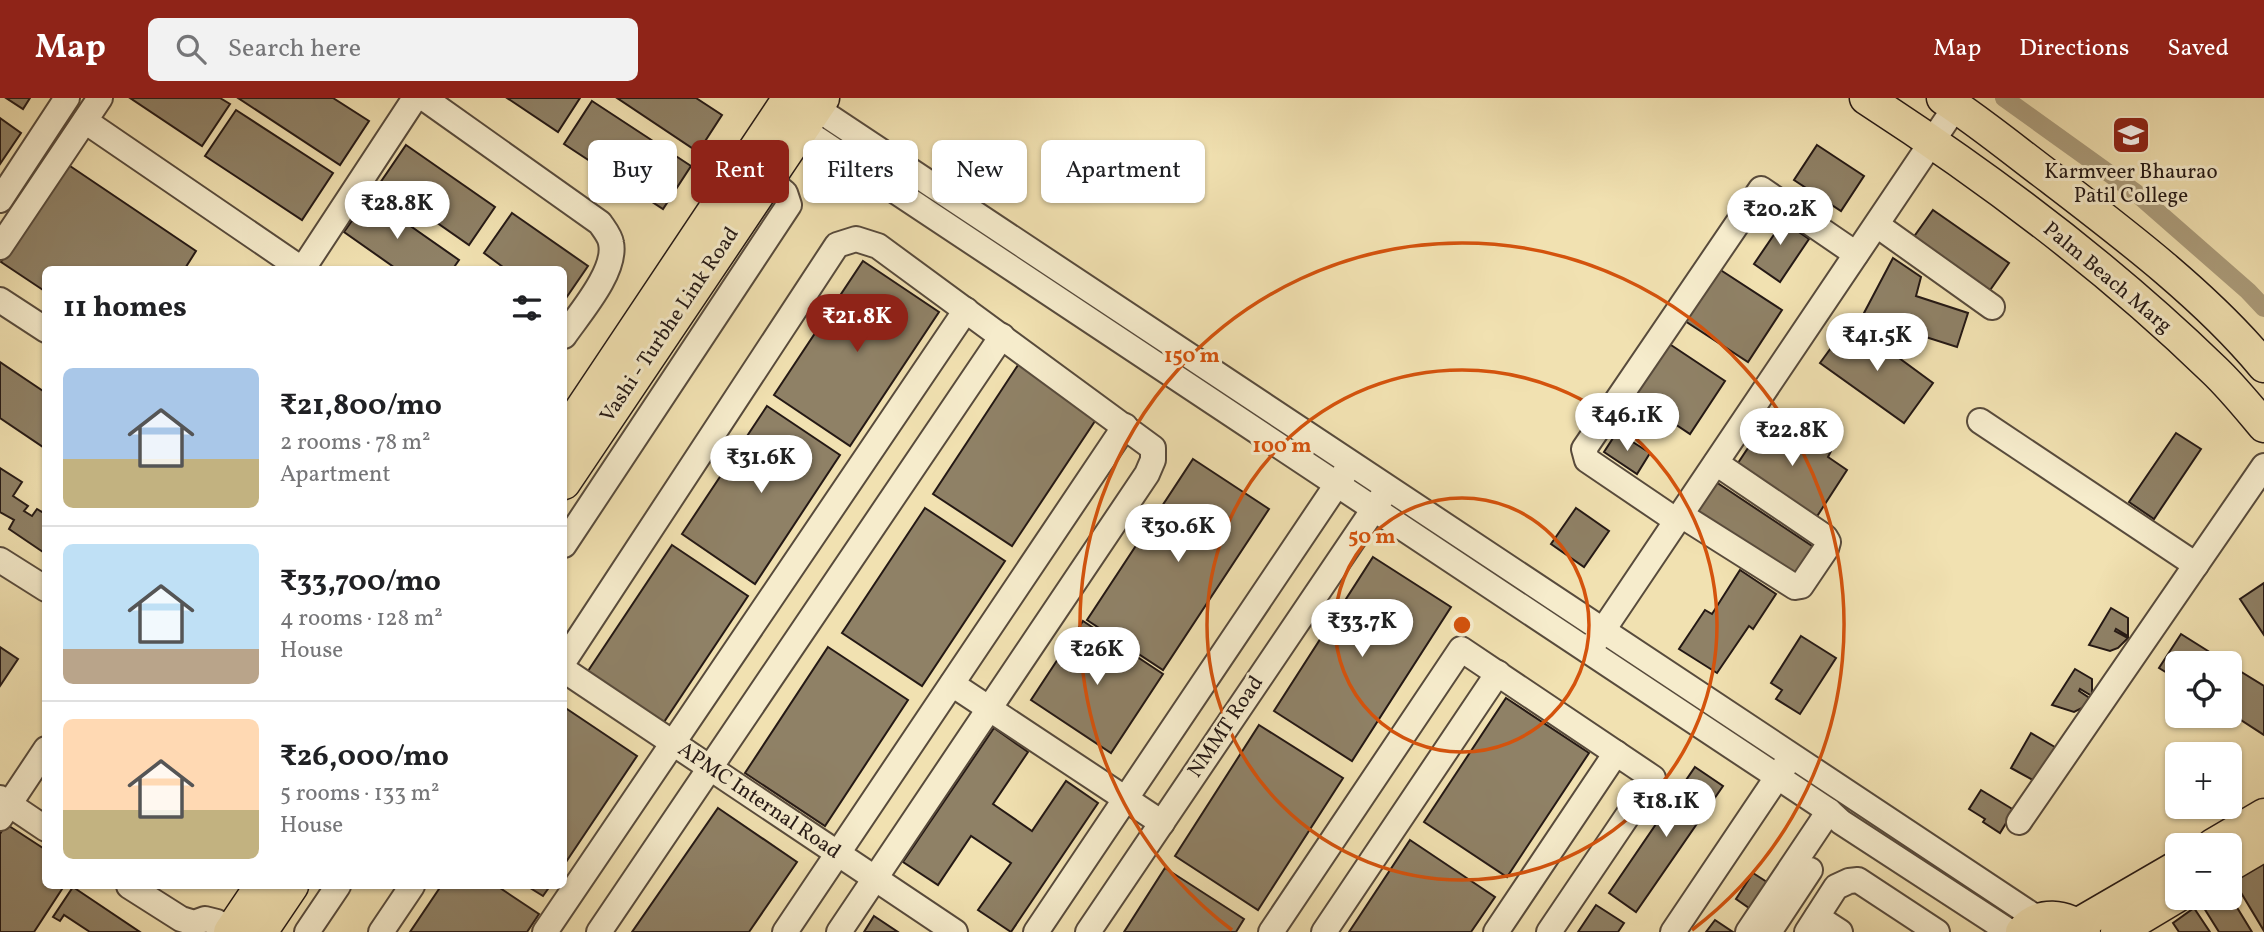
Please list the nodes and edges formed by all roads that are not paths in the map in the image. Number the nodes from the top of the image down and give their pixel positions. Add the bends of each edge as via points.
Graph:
1 (67, 98) edge
2 (100, 98) edge
3 (415, 98) edge
4 (424, 98) edge
5 (1866, 98) edge
6 (1950, 102) edge
7 (799, 106) edge
8 (85, 121) junction
9 (785, 140) edge
10 (1933, 141) junction
11 (0, 200) edge
12 (752, 203) edge
13 (788, 203) edge
14 (1877, 225) junction
15 (0, 247) edge
16 (1856, 254) junction
17 (298, 266) edge
18 (304, 266) edge
19 (0, 300) edge
20 (1992, 307) dead end
21 (966, 310) junction
22 (42, 327) edge
23 (567, 332) edge
24 (1002, 336) junction
25 (2264, 366) edge
26 (1980, 421) dead end
27 (1125, 426) junction
28 (2264, 426) edge
29 (567, 431) edge
30 (1716, 463) junction
31 (1351, 464) junction
32 (2264, 466) edge
33 (567, 479) edge
34 (1337, 485) junction
35 (1388, 488) junction
36 (1374, 509) junction
37 (1679, 518) junction
38 (567, 540) edge
39 (0, 560) edge
40 (2196, 565) junction
41 (42, 586) edge
42 (1603, 631) junction
43 (1589, 652) junction
44 (567, 656) edge
45 (567, 672) edge
46 (1498, 673) junction
47 (952, 684) junction
48 (989, 708) junction
49 (673, 743) junction
50 (1616, 753) junction
51 (42, 754) edge
52 (1791, 755) junction
53 (709, 767) junction
54 (1777, 777) junction
55 (1125, 799) junction
56 (3, 807) edge
57 (2264, 815) edge
58 (1835, 817) junction
59 (2019, 822) dead end
60 (1162, 823) junction
61 (42, 827) edge
62 (2233, 833) edge
63 (2264, 845) edge
64 (838, 853) junction
65 (2242, 858) edge
66 (2165, 875) edge
67 (874, 878) junction
68 (133, 889) edge
69 (260, 889) edge
70 (289, 889) edge
71 (336, 889) edge
72 (410, 889) edge
73 (2165, 904) edge
74 (1812, 924) edge
75 (2024, 928) edge
76 (2080, 929) edge
77 (241, 931) edge
78 (307, 932) edge
79 (381, 932) edge
80 (545, 932) edge
81 (599, 932) edge
82 (785, 932) edge
83 (839, 932) edge
84 (954, 932) edge
85 (1035, 932) edge
86 (1088, 932) edge
87 (1271, 932) edge
88 (1324, 932) edge
89 (1496, 932) edge
90 (1549, 932) edge
91 (1673, 932) edge
92 (1748, 932) edge
93 (1769, 932) edge
94 (1840, 932) edge
95 (1937, 932) edge
96 (2117, 932) edge

1 - 11 street
2 - 8 street
3 - 18 street
4 - 23 street via 600,223 611,242 611,262
5 - 10 main road, Palm Beach Marg
6 - 10 street
6 - 25 main road, Palm Beach Marg via 2169,272
7 - 9 main road, Vashi - Turbhe Link Road
7 - 29 main road, Vashi - Turbhe Link Road
7 - 31 street
7 - 34 street
8 - 15 street
8 - 17 street
10 - 14 street
10 - 28 main road, Palm Beach Marg via 2142,304 2216,372
12 - 33 main road, Vashi - Turbhe Link Road
13 - 38 street
14 - 16 street
14 - 20 street
16 - 30 street
16 - 37 street via 1761,189 1584,449 1587,460
19 - 22 street
21 - 24 street
21 - 44 street via 878,246 856,239 837,245
21 - 49 street
24 - 27 street
24 - 53 street
26 - 40 street
27 - 47 street
27 - 48 street via 1153,448 1147,474
30 - 37 street
30 - 37 street via 1825,537 1826,549 1801,586 1795,587
31 - 34 street
31 - 35 street
32 - 40 street
34 - 36 street
34 - 55 street
35 - 36 street, NMMT Road
35 - 42 street
36 - 43 street
36 - 60 street, NMMT Road
37 - 42 street
39 - 41 street
40 - 59 street
42 - 43 street
42 - 52 street
43 - 54 street
45 - 49 street, APMC Internal Road
46 - 50 street
46 - 87 street via 1461,649
46 - 88 street
47 - 48 street
47 - 64 street
48 - 55 street
48 - 67 street
49 - 53 street, APMC Internal Road
49 - 80 street
50 - 89 street
50 - 90 street via 1653,778
51 - 56 street
52 - 54 street
52 - 75 street
53 - 64 street, APMC Internal Road
53 - 81 street
54 - 58 street
54 - 91 street
55 - 60 street
55 - 85 street
56 - 61 street
57 - 62 main road
58 - 75 street
58 - 92 street
58 - 93 street
60 - 86 street, NMMT Road
63 - 65 main road
64 - 67 street, APMC Internal Road
64 - 82 street
66 - 76 main road
67 - 83 street
67 - 84 street, APMC Internal Road
68 - 77 street via 181,919 194,923 205,919
69 - 77 main road
70 - 77 main road
71 - 78 street
72 - 79 street
73 - 96 main road
74 - 94 street
74 - 95 street via 1836,887 1858,880
75 - 76 main road via 2052,917

